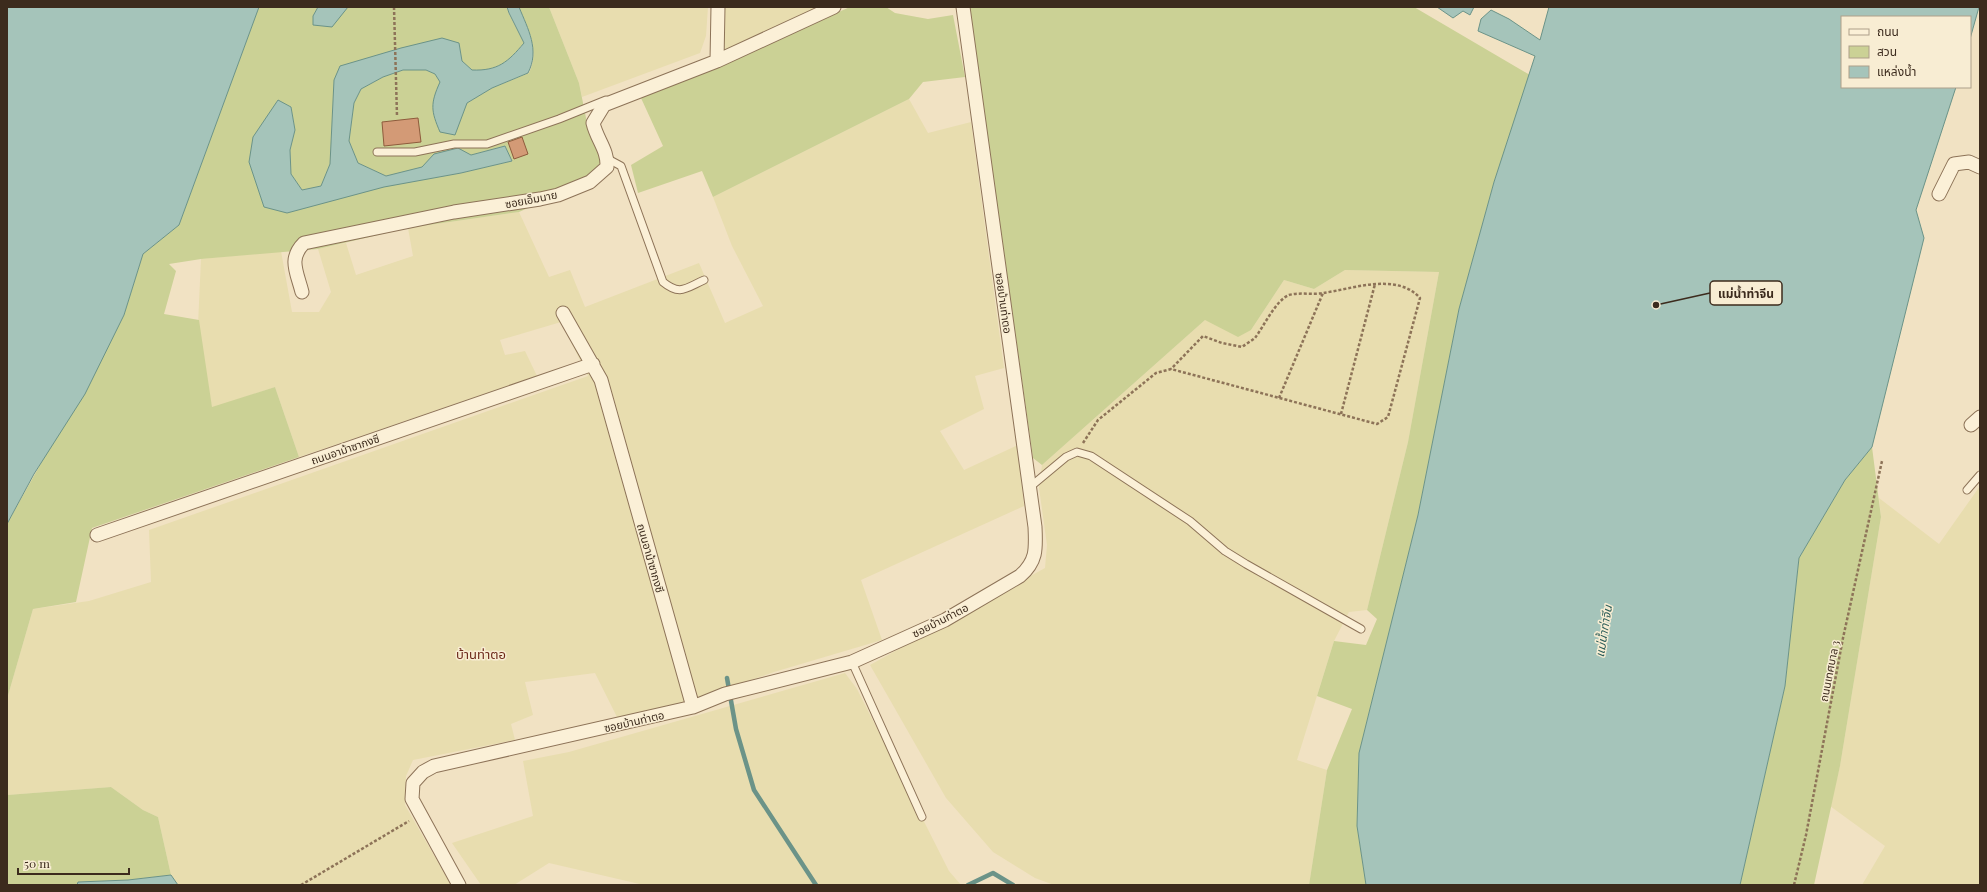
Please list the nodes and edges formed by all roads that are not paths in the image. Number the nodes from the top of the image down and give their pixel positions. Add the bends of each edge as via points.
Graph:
1 (718, 7) edge
2 (834, 7) edge
3 (963, 7) edge
4 (717, 58) junction
5 (377, 152) dead end
6 (608, 159) junction
7 (1980, 167) edge
8 (1939, 194) dead end
9 (704, 280) dead end
10 (302, 292) dead end
11 (563, 313) dead end
12 (593, 364) junction
13 (1980, 475) edge
14 (1030, 487) junction
15 (1967, 490) dead end
16 (97, 535) dead end
17 (1361, 629) dead end
18 (852, 662) junction
19 (693, 707) junction
20 (922, 817) dead end
21 (459, 885) edge

1 - 4 street
2 - 4 street
3 - 14 street, ซอยบ้านท่าตอ
4 - 5 lane via 487,144 454,144 415,152
4 - 6 street via 604,104 593,123
6 - 9 lane via 622,166 663,282 671,289 681,291
6 - 10 street, ซอยเอ็มนาย via 607,167 590,182 540,199 454,212 304,243 296,251 294,262
7 - 8 street via 1968,162 1954,164
11 - 12 street, ถนนอาม้าซากงซี
12 - 16 street, ถนนอาม้าซากงซี
12 - 19 street, ถนนอาม้าซากงซี via 601,380
13 - 15 lane
14 - 17 lane via 1066,457 1077,452 1091,456 1177,513 1225,551
14 - 18 street, ซอยบ้านท่าตอ via 1036,527 1036,553 1029,568 1020,576 945,620
18 - 19 street, ซอยบ้านท่าตอ via 726,694
18 - 20 lane
19 - 21 street, ซอยบ้านท่าตอ via 434,766 423,772 413,783 412,799

